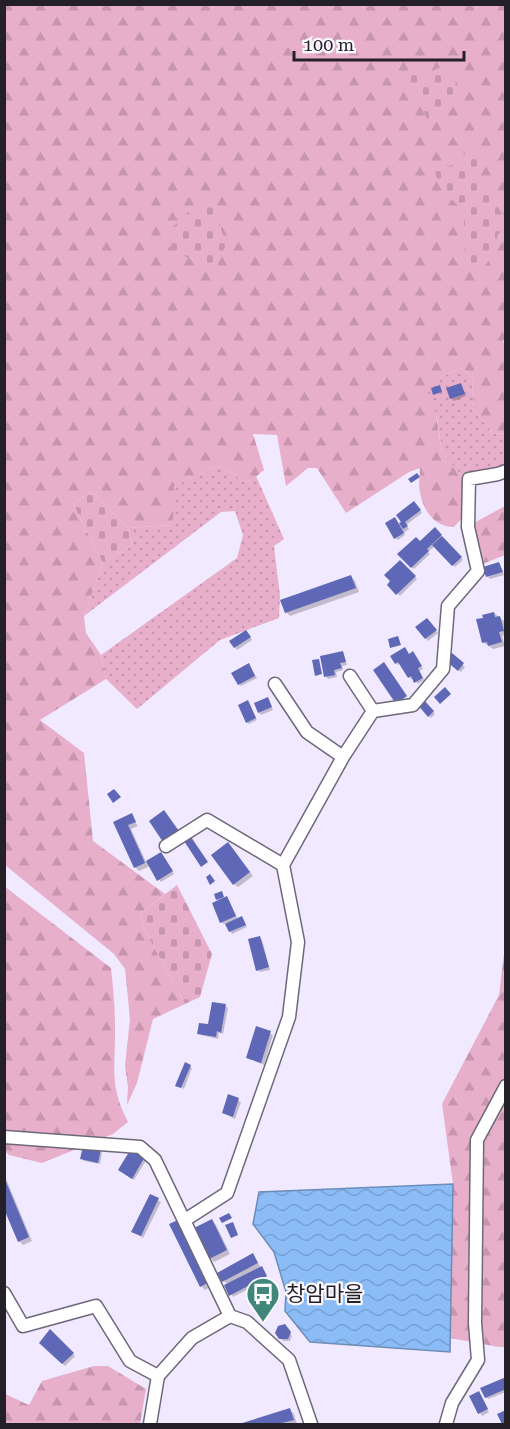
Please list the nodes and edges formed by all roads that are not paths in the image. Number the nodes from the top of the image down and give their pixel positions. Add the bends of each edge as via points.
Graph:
1 (506, 471) edge
2 (350, 676) dead end
3 (275, 684) dead end
4 (374, 711) junction
5 (344, 757) junction
6 (166, 846) dead end
7 (283, 865) junction
8 (506, 1086) edge
9 (4, 1137) edge
10 (185, 1220) junction
11 (4, 1293) edge
12 (230, 1316) junction
13 (158, 1376) junction
14 (150, 1425) edge
15 (311, 1425) edge
16 (446, 1425) edge

1 - 4 street via 469,479 468,527 478,571 448,606 443,669 412,705
2 - 4 street
3 - 5 street via 307,732
4 - 5 street
5 - 7 street
6 - 7 street via 207,820
7 - 10 street via 298,942 289,1017 226,1193
8 - 16 street via 477,1140 478,1360 452,1403
9 - 10 street via 140,1147 155,1160
10 - 12 street
11 - 13 street via 23,1326 96,1306 130,1360
12 - 13 street via 192,1338
12 - 15 street via 247,1322 289,1360
13 - 14 street

